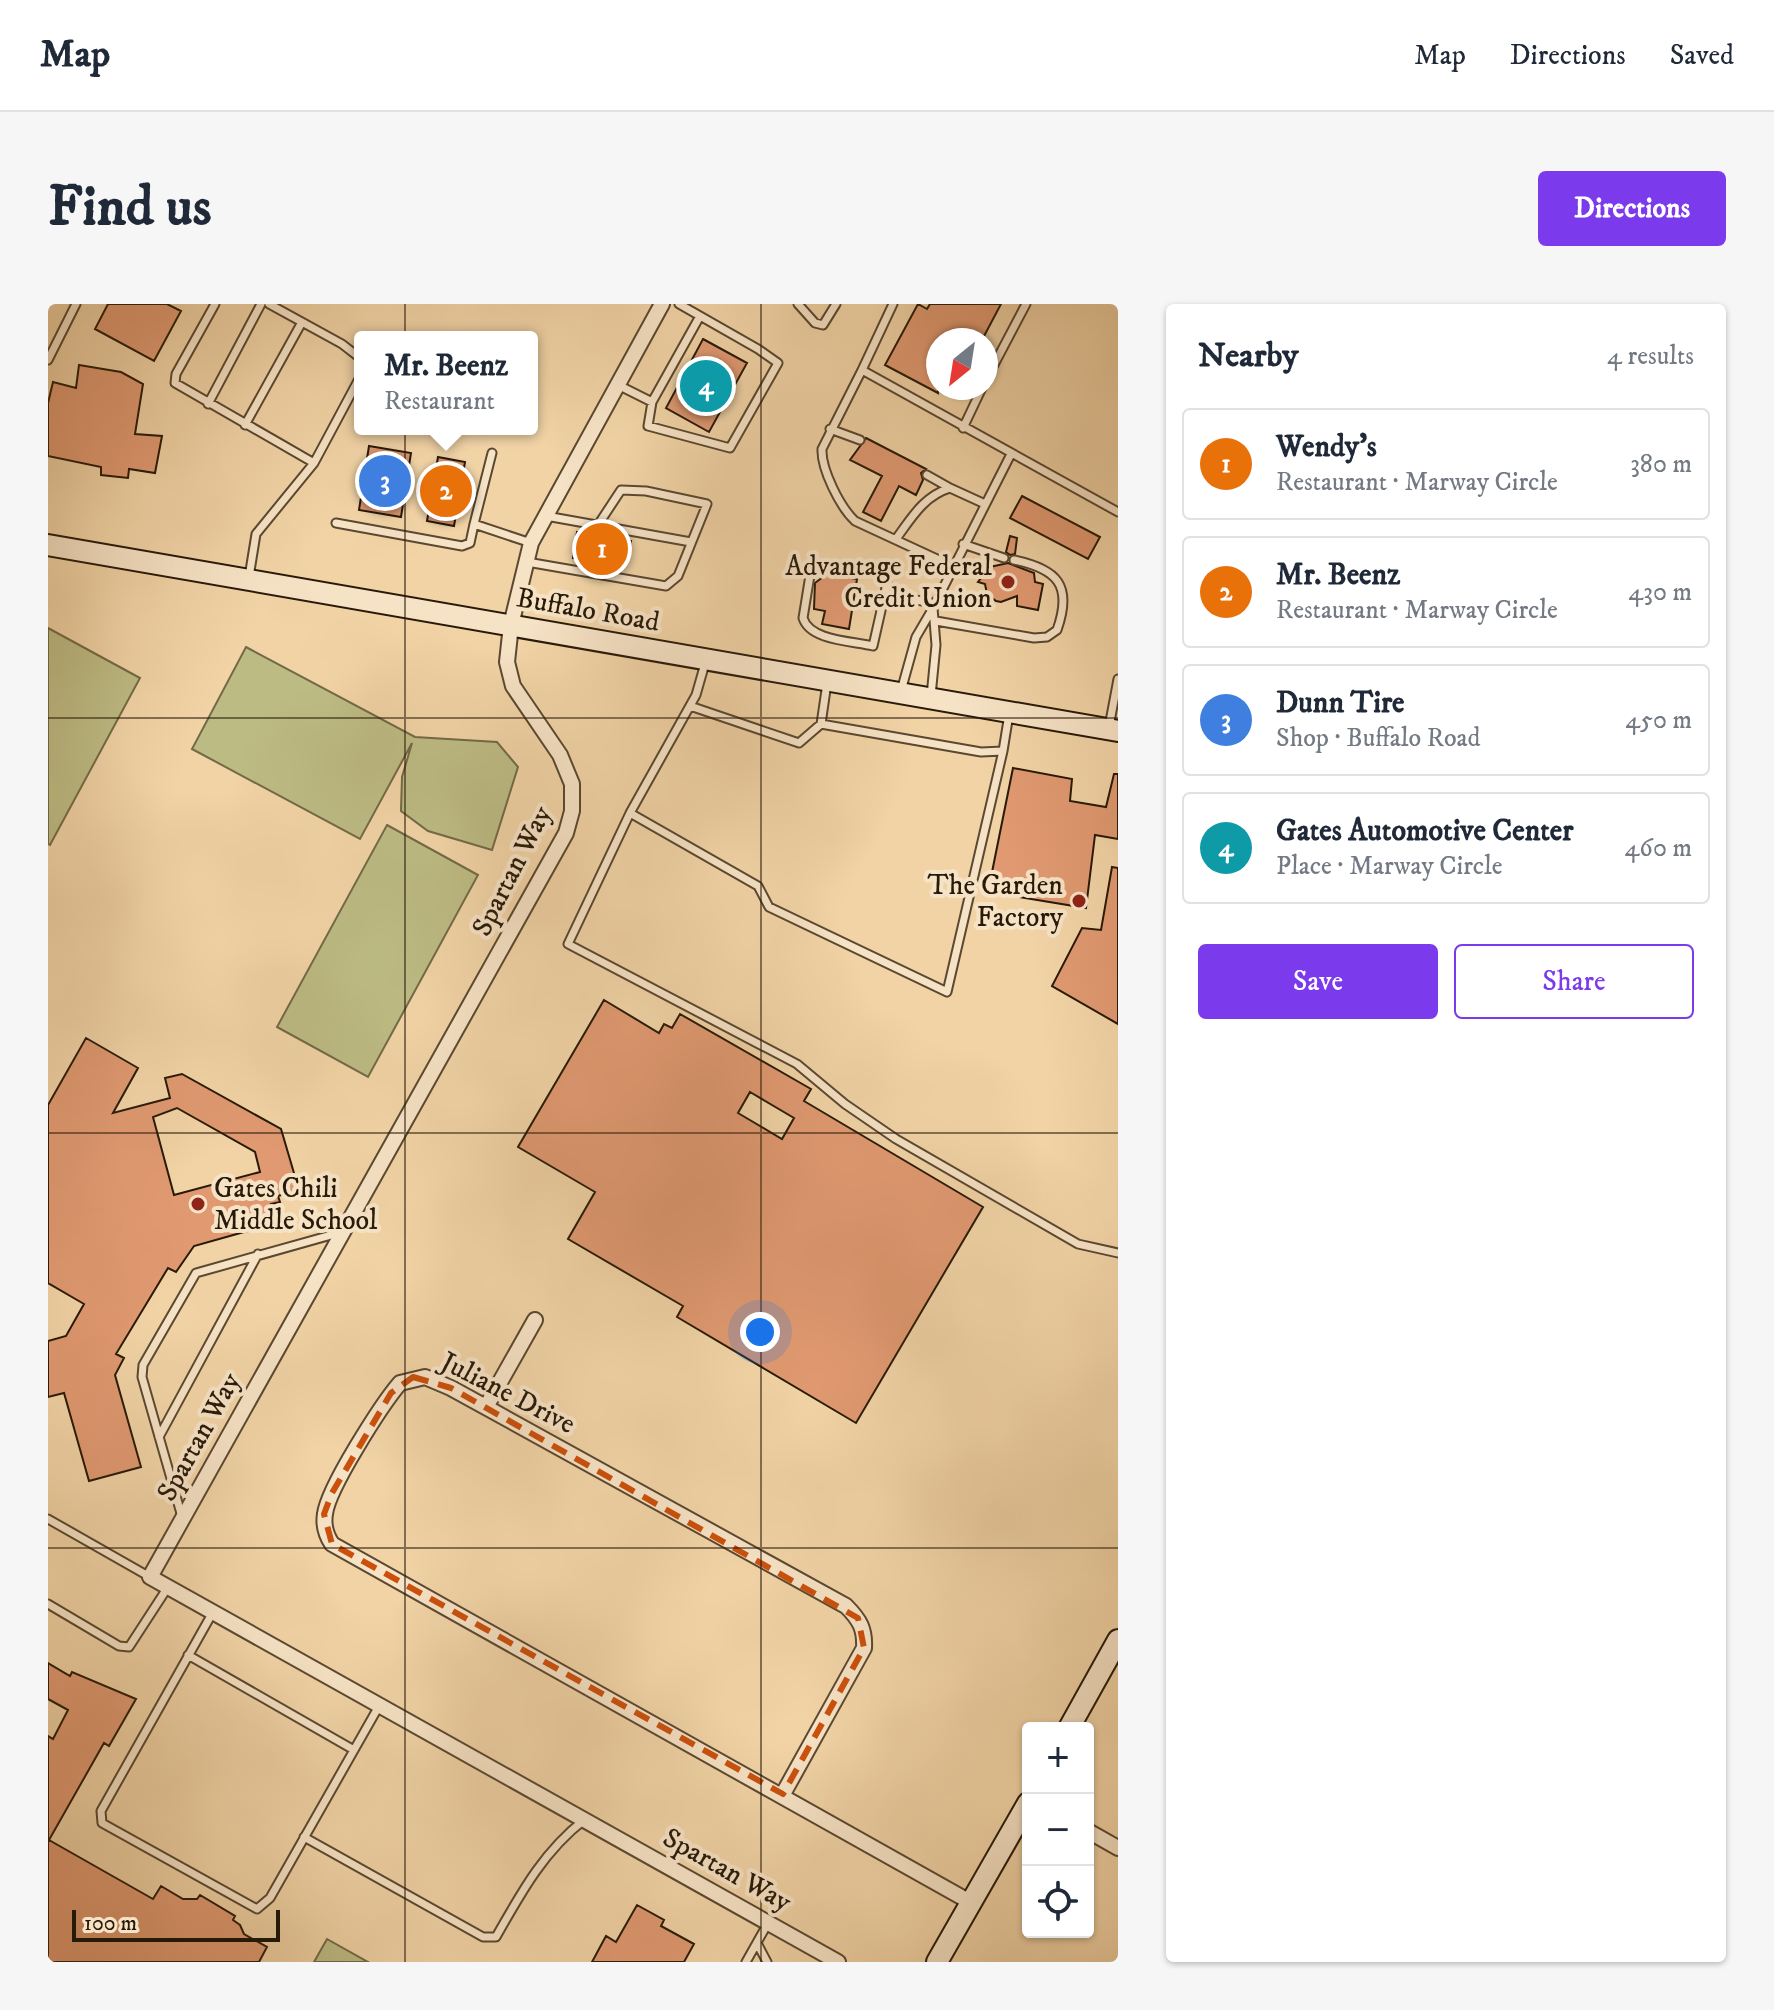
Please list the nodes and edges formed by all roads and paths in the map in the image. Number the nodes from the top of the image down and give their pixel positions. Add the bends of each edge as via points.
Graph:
1 (76, 304) edge
2 (215, 304) edge
3 (261, 304) edge
4 (269, 304) edge
5 (662, 304) edge
6 (679, 304) edge
7 (798, 304) edge
8 (836, 304) edge
9 (893, 304) edge
10 (1026, 304) edge
11 (700, 316) junction
12 (302, 322) junction
13 (354, 354) edge
14 (998, 357) edge
15 (48, 360) edge
16 (862, 370) junction
17 (618, 385) junction
18 (354, 388) edge
19 (976, 400) edge
20 (652, 402) junction
21 (208, 404) junction
22 (245, 425) junction
23 (963, 428) junction
24 (830, 429) junction
25 (860, 440) dead end
26 (492, 453) dead end
27 (1011, 454) junction
28 (314, 463) junction
29 (927, 475) dead end
30 (950, 488) junction
31 (985, 504) junction
32 (1118, 512) edge
33 (546, 516) junction
34 (336, 523) dead end
35 (474, 524) junction
36 (598, 525) junction
37 (896, 539) junction
38 (691, 542) junction
39 (531, 543) junction
40 (963, 544) junction
41 (48, 545) edge
42 (1004, 558) dead end
43 (1014, 560) dead end
44 (525, 562) junction
45 (952, 566) junction
46 (248, 580) junction
47 (885, 593) junction
48 (934, 606) junction
49 (936, 621) junction
50 (511, 625) junction
51 (707, 659) junction
52 (828, 680) junction
53 (1117, 684) edge
54 (901, 693) junction
55 (931, 698) junction
56 (690, 706) junction
57 (1009, 712) junction
58 (821, 724) junction
59 (1113, 730) edge
60 (1003, 751) junction
61 (630, 813) junction
62 (344, 1231) junction
63 (1118, 1253) edge
64 (258, 1254) junction
65 (535, 1320) dead end
66 (486, 1407) junction
67 (159, 1437) junction
68 (48, 1519) edge
69 (183, 1519) junction
70 (150, 1577) junction
71 (168, 1587) junction
72 (48, 1604) edge
73 (213, 1612) junction
74 (1118, 1640) edge
75 (188, 1655) junction
76 (379, 1705) junction
77 (1072, 1722) edge
78 (354, 1750) junction
79 (783, 1794) junction
80 (1022, 1814) edge
81 (585, 1820) junction
82 (1094, 1834) edge
83 (304, 1837) junction
84 (1118, 1848) edge
85 (972, 1903) junction
86 (768, 1923) junction
87 (757, 1943) junction
88 (746, 1962) edge
89 (767, 1962) edge
90 (838, 1962) edge
91 (937, 1962) edge

1 - 15 lane
2 - 21 lane via 175,383
3 - 21 lane
4 - 12 lane
5 - 17 street, Spartan Way
6 - 11 lane
7 - 8 lane via 823,325
9 - 16 lane
10 - 14 lane
11 - 20 lane
11 - 20 lane via 778,363 730,448 648,426
12 - 13 lane
12 - 22 lane
16 - 23 lane
16 - 24 lane
17 - 20 lane
17 - 33 street, Spartan Way
18 - 28 lane
19 - 23 lane
21 - 22 lane
22 - 28 lane
23 - 27 lane
24 - 25 lane
24 - 37 lane via 822,449 846,513
26 - 35 lane
27 - 31 lane
27 - 32 lane
28 - 46 lane via 256,534
29 - 30 lane
30 - 31 lane
30 - 37 lane via 923,502
31 - 40 lane
33 - 36 lane
33 - 39 street, Spartan Way
34 - 35 lane via 462,546 470,543
35 - 39 lane
36 - 38 lane
36 - 38 lane via 621,490 646,491 707,504
37 - 45 lane
38 - 44 lane via 678,576 666,586
39 - 44 street, Spartan Way
40 - 42 lane
40 - 45 lane
41 - 46 main road, Buffalo Road
43 - 49 lane via 1041,565 1061,585 1057,630 1030,638
44 - 50 street, Spartan Way
45 - 48 lane
46 - 50 main road, Buffalo Road
47 - 47 lane via 888,575 812,563 805,625 817,634 873,646
47 - 48 lane
48 - 49 lane
48 - 54 lane via 916,637
49 - 55 lane
50 - 51 main road, Buffalo Road
50 - 62 street, Spartan Way via 509,675 567,772 574,792 570,822
51 - 52 main road, Buffalo Road
51 - 56 lane
52 - 54 main road, Buffalo Road
52 - 58 lane
53 - 59 lane
54 - 55 main road, Buffalo Road
55 - 57 main road, Buffalo Road
56 - 58 lane via 799,743
56 - 61 lane
57 - 59 main road, Buffalo Road
57 - 60 lane
58 - 60 lane via 981,752
60 - 61 lane via 947,992 769,907 758,886
61 - 63 lane via 568,944 797,1064 896,1139 1078,1244
62 - 64 lane
62 - 69 street, Spartan Way
64 - 67 lane
64 - 67 lane via 196,1273 143,1365
65 - 66 street
66 - 79 street, Juliane Drive via 846,1606 858,1618 864,1648
66 - 79 street, Juliane Drive via 425,1377 400,1383 332,1493 324,1514 332,1544
67 - 69 lane
68 - 70 lane
69 - 70 street, Spartan Way
70 - 71 street, Spartan Way
71 - 72 lane via 129,1647
71 - 73 street, Spartan Way
73 - 75 lane
73 - 76 street, Spartan Way
74 - 77 main road
75 - 78 lane
75 - 83 lane via 101,1811 102,1823 257,1909 270,1898
76 - 78 lane
76 - 81 street, Spartan Way
78 - 83 lane
79 - 85 street, Juliane Drive
80 - 85 main road
81 - 83 lane via 562,1838 529,1878 496,1937 483,1937
81 - 86 street, Spartan Way
82 - 84 street
85 - 91 main road
86 - 87 lane
86 - 90 street, Spartan Way
87 - 88 lane
87 - 89 lane

